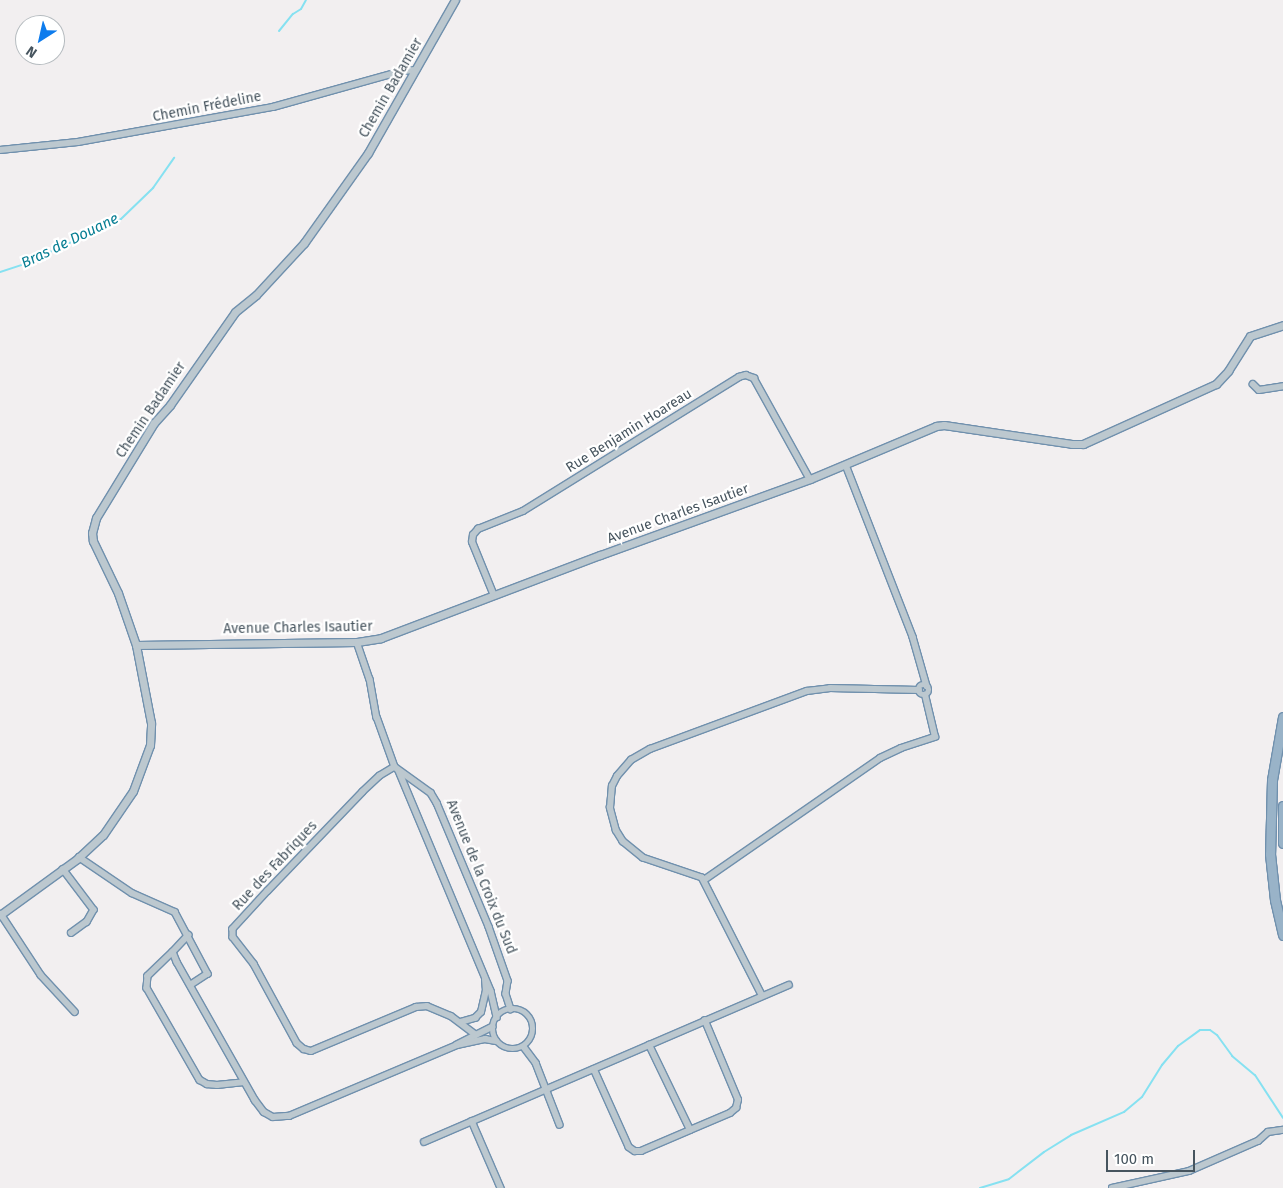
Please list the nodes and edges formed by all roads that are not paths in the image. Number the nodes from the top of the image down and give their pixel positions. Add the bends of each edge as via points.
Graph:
1 (456, 0) edge
2 (415, 70) junction
3 (0, 150) edge
4 (1283, 325) edge
5 (1253, 384) dead end
6 (1283, 386) edge
7 (846, 465) junction
8 (810, 479) junction
9 (494, 596) junction
10 (357, 642) junction
11 (136, 645) junction
12 (920, 664) junction
13 (926, 686) junction
14 (919, 689) junction
15 (925, 695) junction
16 (1283, 717) edge
17 (397, 769) junction
18 (1283, 806) edge
19 (1283, 843) edge
20 (79, 857) junction
21 (64, 869) junction
22 (704, 880) junction
23 (1, 914) edge
24 (72, 933) dead end
25 (189, 935) junction
26 (1283, 935) edge
27 (173, 952) junction
28 (484, 976) junction
29 (191, 985) junction
30 (789, 985) dead end
31 (762, 996) junction
32 (511, 1009) junction
33 (75, 1012) dead end
34 (497, 1017) junction
35 (705, 1021) junction
36 (461, 1022) junction
37 (493, 1027) junction
38 (476, 1035) junction
39 (496, 1041) junction
40 (649, 1045) junction
41 (457, 1046) junction
42 (524, 1046) junction
43 (594, 1069) junction
44 (244, 1082) junction
45 (547, 1088) junction
46 (472, 1121) junction
47 (560, 1125) dead end
48 (690, 1130) junction
49 (1283, 1130) edge
50 (424, 1142) dead end
51 (501, 1188) edge
52 (1112, 1188) edge

1 - 2 street, Chemin Badamier
2 - 3 street, Chemin Frédeline via 273,107 78,142
2 - 11 street, Chemin Badamier via 368,153 304,243 256,296 230,318 154,423 96,518 93,541 118,593
4 - 7 street, Avenue Charles Isautier via 1250,336 1216,384 1084,444 944,425
5 - 6 street via 1259,390
7 - 8 street, Avenue Charles Isautier
7 - 12 street via 913,637
8 - 9 street, Avenue Charles Isautier
8 - 9 street, Rue Benjamin Hoareau via 754,378 739,377 523,511 478,529 472,542
9 - 10 street, Avenue Charles Isautier via 381,638
10 - 11 street, Avenue Charles Isautier
10 - 17 street via 372,688 377,717
11 - 20 street, Chemin Badamier via 151,723 147,757 133,791 118,814 103,835
12 - 13 street
12 - 14 street
13 - 14 street
13 - 15 street via 929,691
14 - 15 street via 920,694
14 - 22 street via 830,688 807,691 650,749 631,760 617,776 611,792 610,808 616,831 623,842 642,858 697,874
15 - 22 street via 935,738 880,758
16 - 26 highway via 1272,780 1270,845 1275,900
17 - 28 street
17 - 32 street, Avenue de la Croix du Sud via 431,793 438,803 490,926 508,981 506,994
17 - 36 street, Rue des Fabriques via 363,792 232,933 254,964 297,1043 304,1049 311,1051 416,1007 434,1007
18 - 19 highway
20 - 21 street, Chemin Badamier
20 - 25 street via 132,893 170,908
21 - 23 street, Chemin Badamier
21 - 24 street via 94,910 87,922
22 - 31 street
23 - 33 street via 41,974
25 - 27 street
25 - 29 street via 208,974
27 - 29 street
27 - 44 street via 148,976 147,988 200,1080 217,1085
28 - 34 street
28 - 36 street via 486,991 481,1012 475,1018
29 - 44 street
30 - 31 street
31 - 35 street
32 - 34 street
32 - 42 street via 523,1012 532,1024 532,1036
34 - 37 street
35 - 40 street
35 - 48 street via 738,1100 730,1113
36 - 38 street, Rue des Fabriques
37 - 38 street
37 - 39 street
38 - 41 street
39 - 41 street via 485,1039
39 - 42 street via 516,1050
40 - 43 street
40 - 48 street
41 - 44 street via 281,1118 273,1117 259,1107
42 - 45 street
43 - 45 street
43 - 48 street via 628,1147 641,1151
45 - 46 street
45 - 47 street
46 - 50 street
46 - 51 street
49 - 52 street via 1268,1132 1258,1141 1189,1171

